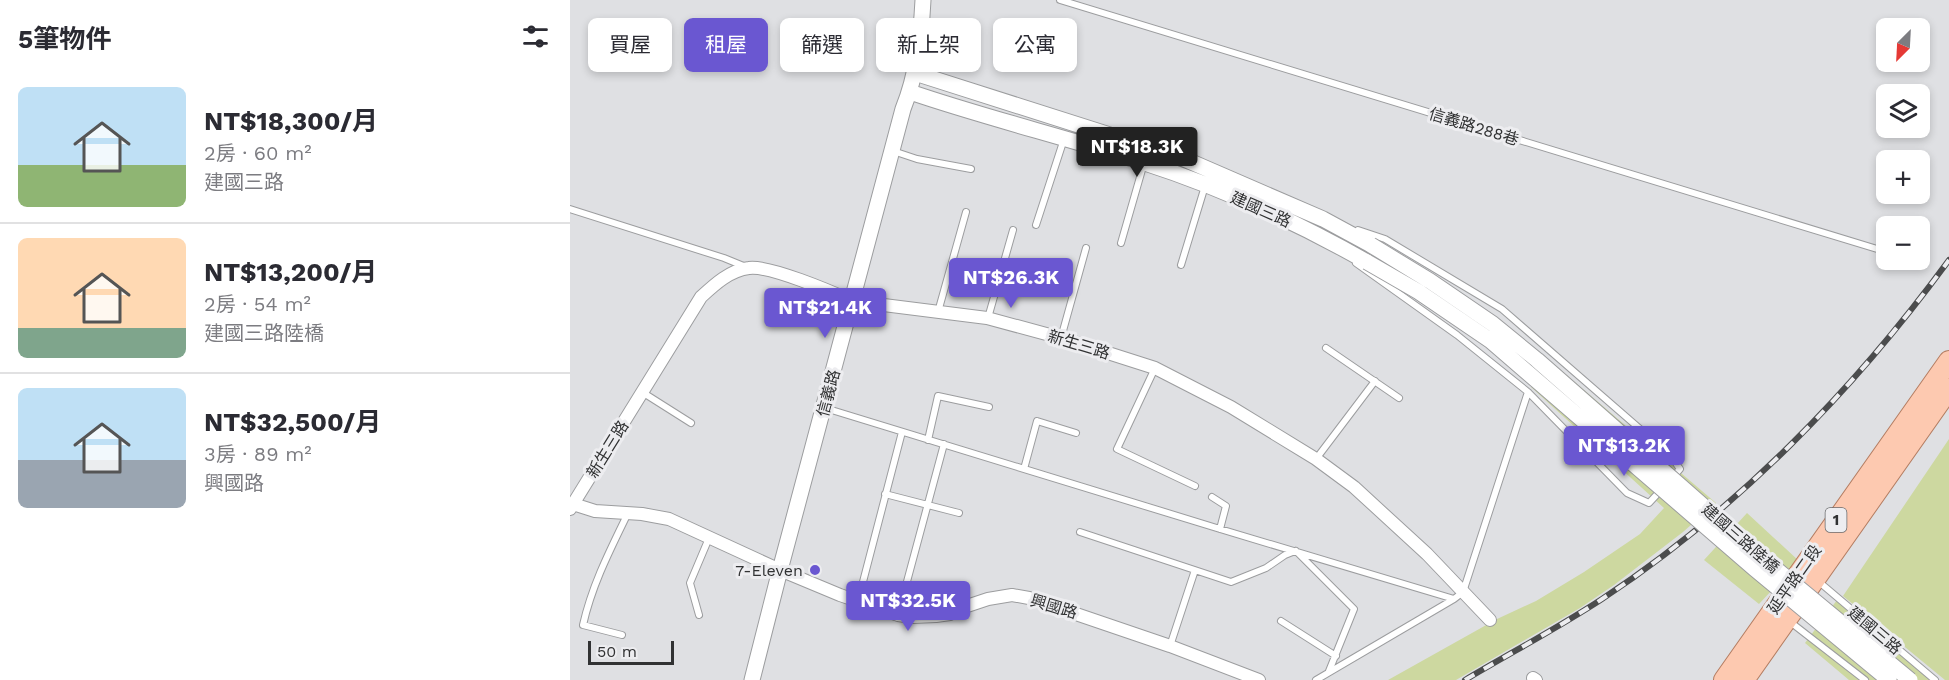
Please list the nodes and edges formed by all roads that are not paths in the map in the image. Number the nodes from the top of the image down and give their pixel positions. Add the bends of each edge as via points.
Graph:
1 (923, 0) edge
2 (1060, 0) edge
3 (915, 73) junction
4 (910, 92) junction
5 (1064, 138) junction
6 (892, 150) junction
7 (1144, 162) junction
8 (971, 170) dead end
9 (1205, 185) junction
10 (570, 209) edge
11 (966, 212) dead end
12 (1323, 219) junction
13 (1036, 225) dead end
14 (1013, 230) dead end
15 (1323, 237) junction
16 (1121, 243) dead end
17 (1371, 245) joint
18 (1086, 248) dead end
19 (1876, 249) edge
20 (1367, 262) joint
21 (1181, 266) dead end
22 (749, 268) junction
23 (852, 301) junction
24 (938, 312) junction
25 (987, 318) junction
26 (1061, 338) junction
27 (1326, 348) dead end
28 (1949, 361) edge
29 (1155, 368) junction
30 (1375, 381) junction
31 (1949, 389) edge
32 (642, 392) junction
33 (1528, 392) junction
34 (1399, 398) dead end
35 (989, 406) dead end
36 (824, 408) junction
37 (1949, 410) edge
38 (1925, 422) junction
39 (691, 423) dead end
40 (902, 432) junction
41 (1076, 433) dead end
42 (928, 440) junction
43 (944, 444) junction
44 (1316, 459) junction
45 (1024, 469) junction
46 (1195, 486) dead end
47 (885, 494) junction
48 (1212, 496) dead end
49 (928, 505) junction
50 (571, 507) edge
51 (628, 513) junction
52 (959, 513) dead end
53 (1220, 529) junction
54 (1080, 532) dead end
55 (709, 538) junction
56 (1296, 551) junction
57 (780, 570) junction
58 (1195, 570) junction
59 (1816, 579) junction
60 (1459, 595) junction
61 (858, 602) junction
62 (699, 615) dead end
63 (898, 615) junction
64 (1786, 619) junction
65 (1490, 620) dead end
66 (1281, 621) dead end
67 (622, 635) dead end
68 (1170, 646) junction
69 (1336, 656) junction
70 (1328, 672) junction
71 (753, 680) edge
72 (1259, 680) edge
73 (1316, 680) edge
74 (1724, 680) edge
75 (1744, 680) edge
76 (1865, 680) edge
77 (1889, 680) edge
78 (1910, 680) edge
79 (1935, 680) edge

1 - 3 street, 信義路
2 - 19 lane, 信義路288巷
3 - 4 street, 信義路
3 - 12 street, 建國三路 via 1182,158
4 - 5 street, 建國三路
4 - 6 street, 信義路
5 - 7 street, 建國三路
5 - 13 lane
6 - 8 lane
6 - 23 street, 信義路
7 - 9 street, 建國三路
7 - 16 lane
9 - 15 street, 建國三路
9 - 21 lane
10 - 22 lane
11 - 24 lane
12 - 17 street, 建國三路
12 - 33 lane via 1385,239 1502,309 1670,455 1680,469 1649,503 1639,500 1627,493
14 - 25 lane
15 - 20 street, 建國三路
15 - 33 lane
17 - 78 street, 建國三路陸橋, bridge via 1500,331
18 - 26 lane
20 - 77 street, 建國三路陸橋, bridge via 1491,341
22 - 23 street, 新生三路 via 789,277
22 - 32 street, 新生三路 via 720,279 701,297
23 - 24 street, 新生三路
23 - 36 street, 信義路
24 - 25 street, 新生三路
25 - 26 street, 新生三路
26 - 29 street, 新生三路
27 - 30 lane
28 - 74 main road, 延平路二段 / 1
29 - 44 street, 新生三路 via 1231,407
29 - 46 lane via 1117,449
30 - 34 lane
30 - 44 lane
31 - 38 main road, 延平路二段 / 1
32 - 39 lane
32 - 50 street, 新生三路
33 - 60 lane
35 - 42 lane via 938,396
36 - 40 lane
36 - 57 street, 信義路
37 - 38 street
38 - 59 main road, 延平路二段 / 1
40 - 42 lane
40 - 47 lane
41 - 45 lane via 1037,421
42 - 43 lane
43 - 45 lane
43 - 49 lane
44 - 60 street, 新生三路 via 1391,520
45 - 53 lane
47 - 49 lane
47 - 61 lane
48 - 53 lane via 1226,506
49 - 52 lane
49 - 63 lane
50 - 51 street, 興國路
51 - 55 street, 興國路 via 669,519
51 - 67 lane via 600,568 583,625
53 - 56 lane
54 - 58 lane
55 - 57 street, 興國路
55 - 62 lane via 690,583
56 - 58 lane via 1231,582
56 - 60 lane
56 - 69 lane via 1354,609
57 - 61 street, 興國路
57 - 71 street, 信義路
58 - 68 lane
59 - 64 main road, 延平路二段 / 1
59 - 79 lane, 建國三路
60 - 65 street, 新生三路
60 - 70 lane
61 - 63 street, 興國路
63 - 68 street, 興國路 via 950,614 988,599 1012,595 1049,603
64 - 75 main road, 延平路二段 / 1
64 - 76 lane
66 - 69 lane
68 - 72 street, 興國路
69 - 70 lane
70 - 73 lane

